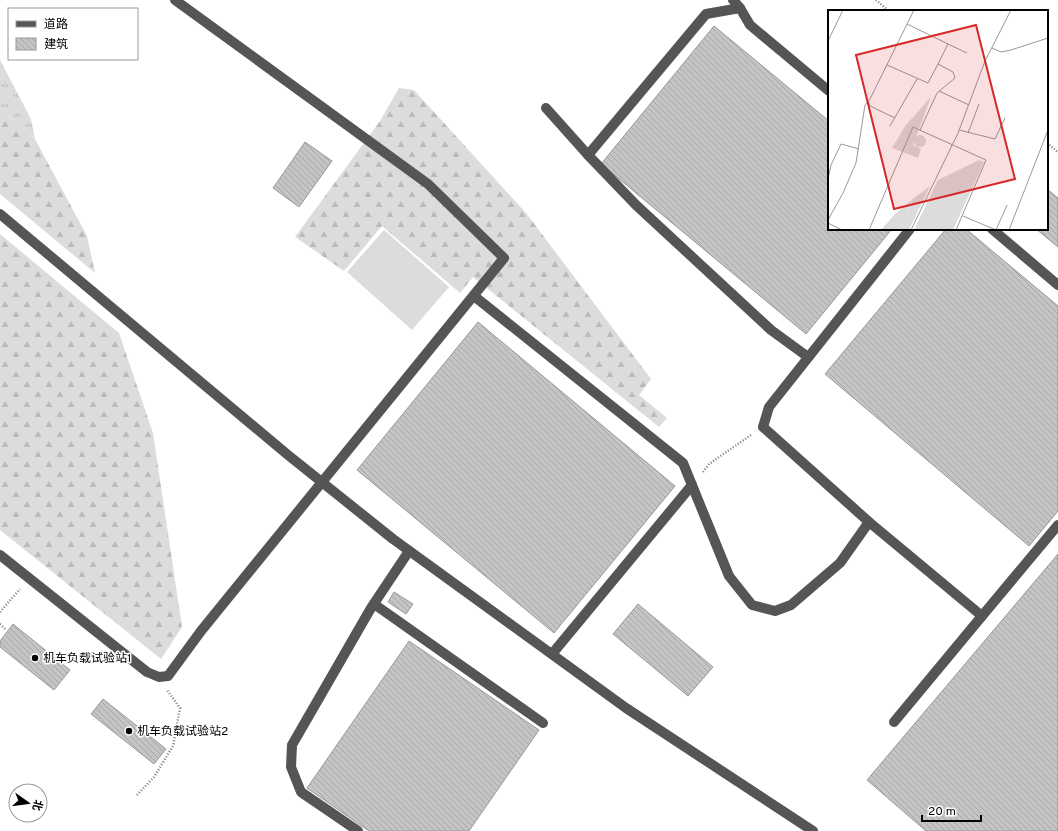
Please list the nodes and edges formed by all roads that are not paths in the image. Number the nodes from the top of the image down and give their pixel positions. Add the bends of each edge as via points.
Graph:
1 (175, 0) edge
2 (736, 4) edge
3 (828, 90) edge
4 (546, 108) dead end
5 (588, 155) junction
6 (0, 214) edge
7 (909, 230) edge
8 (993, 230) edge
9 (1058, 285) edge
10 (474, 296) junction
11 (808, 358) junction
12 (322, 482) junction
13 (692, 485) junction
14 (869, 522) junction
15 (1058, 525) edge
16 (409, 551) junction
17 (0, 555) edge
18 (374, 604) junction
19 (982, 616) junction
20 (552, 654) junction
21 (894, 722) dead end
22 (543, 723) dead end
23 (358, 831) edge
24 (813, 831) edge

1 - 10 lane via 428,184 504,258
2 - 3 lane via 750,25
2 - 5 lane via 706,14
4 - 5 lane
5 - 11 lane via 636,205 771,330
6 - 12 lane
7 - 11 lane
8 - 9 lane
10 - 12 lane
10 - 13 lane via 683,463
11 - 14 lane via 769,407 763,427
12 - 16 lane
12 - 17 lane via 168,676 159,677 147,672
13 - 14 lane via 729,576 752,605 775,612 791,605 840,563
13 - 20 lane
14 - 19 lane
15 - 19 lane
16 - 18 lane
16 - 20 lane
18 - 22 lane
18 - 23 lane via 292,745 291,767 301,792
19 - 21 lane
20 - 24 lane via 626,708

